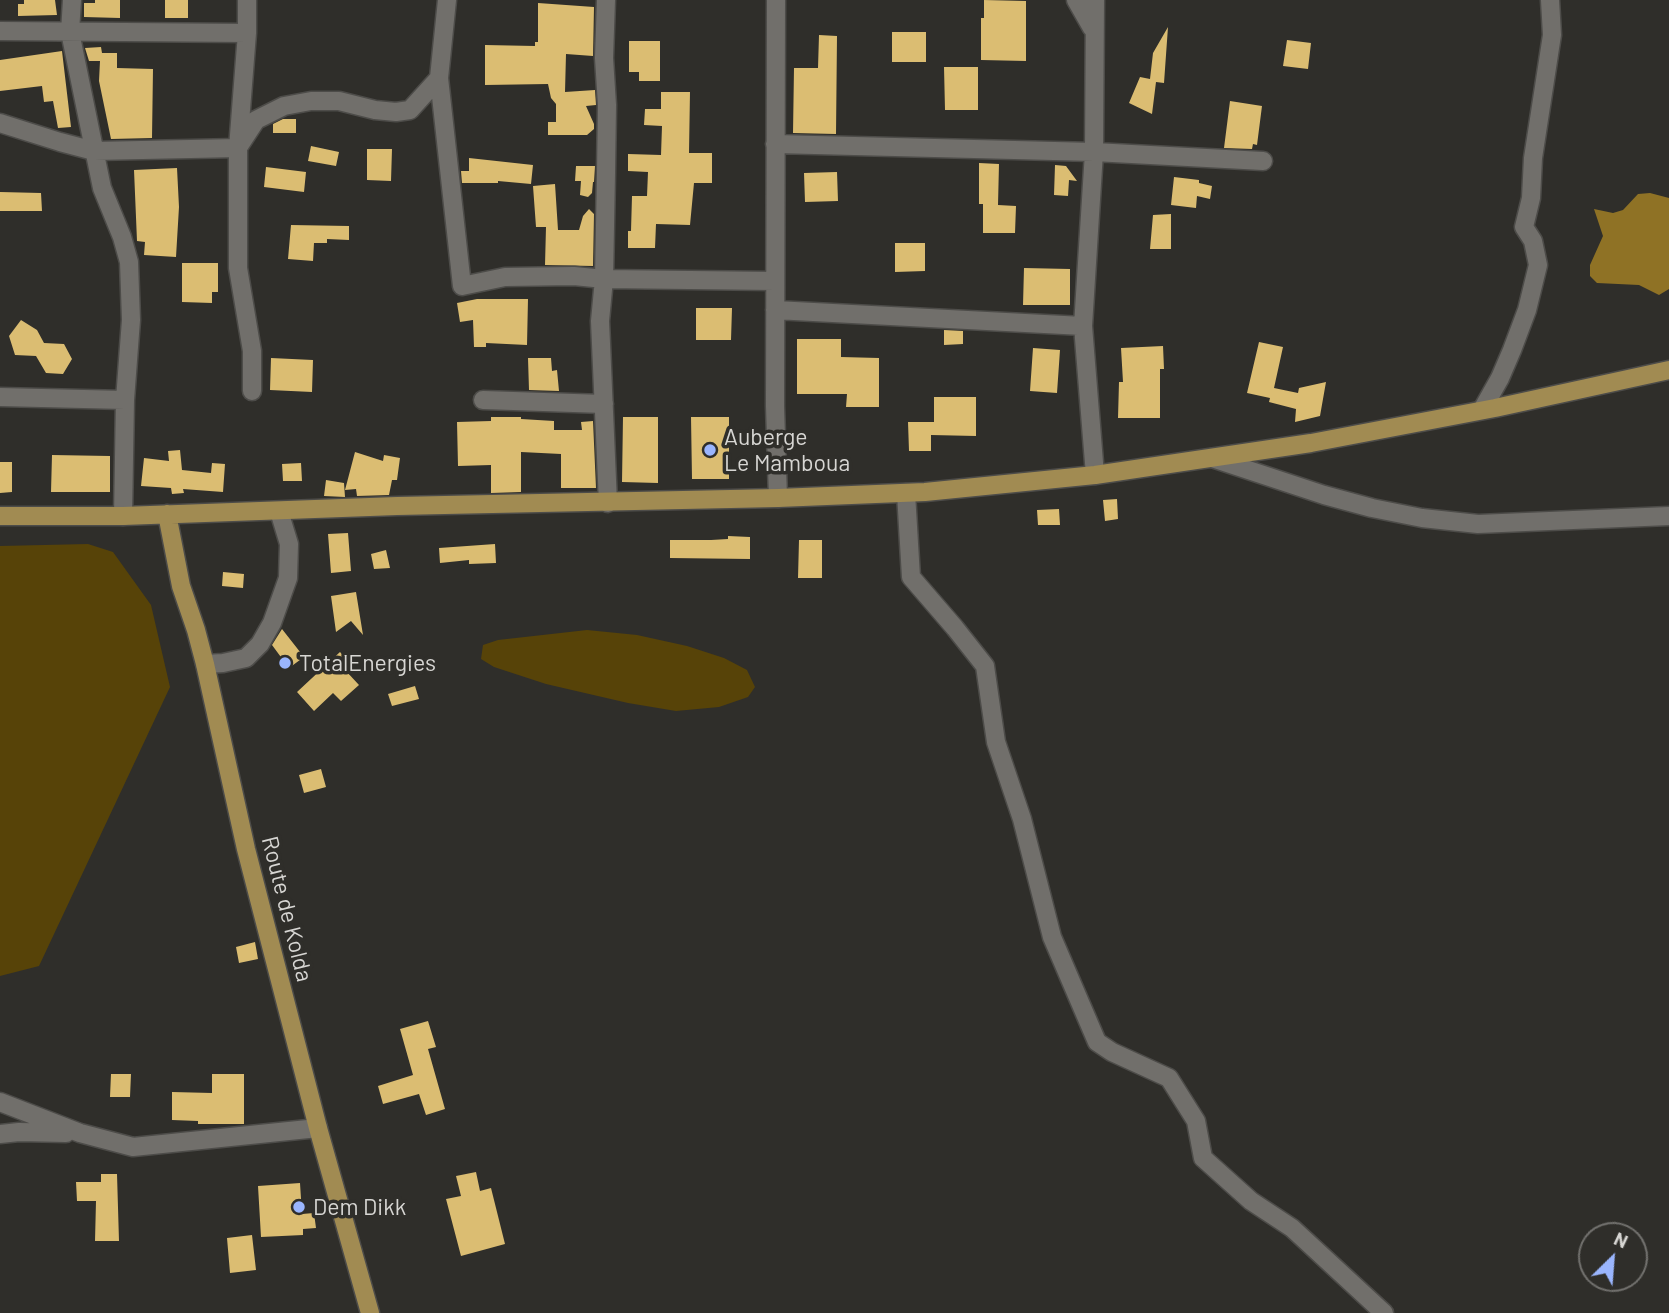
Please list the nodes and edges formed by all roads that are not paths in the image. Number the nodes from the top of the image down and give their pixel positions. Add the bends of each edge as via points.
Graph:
1 (72, 0) edge
2 (247, 0) edge
3 (447, 0) edge
4 (606, 0) edge
5 (776, 0) edge
6 (1076, 0) edge
7 (1095, 0) edge
8 (1549, 0) edge
9 (0, 30) edge
10 (1094, 31) junction
11 (70, 32) junction
12 (247, 33) junction
13 (439, 78) junction
14 (0, 122) edge
15 (775, 144) junction
16 (237, 148) junction
17 (94, 151) junction
18 (1094, 152) junction
19 (1263, 161) dead end
20 (604, 279) junction
21 (775, 281) junction
22 (775, 310) junction
23 (1083, 326) junction
24 (1669, 370) edge
25 (252, 391) dead end
26 (0, 397) edge
27 (125, 400) junction
28 (483, 400) dead end
29 (604, 404) junction
30 (1482, 410) junction
31 (1212, 458) junction
32 (1095, 475) junction
33 (906, 493) junction
34 (778, 498) junction
35 (608, 503) junction
36 (279, 511) junction
37 (167, 514) junction
38 (0, 516) edge
39 (123, 516) junction
40 (1669, 516) edge
41 (205, 664) junction
42 (0, 1102) edge
43 (317, 1128) junction
44 (80, 1133) junction
45 (0, 1134) edge
46 (370, 1313) edge
47 (1384, 1313) edge

1 - 11 street
2 - 12 street
3 - 13 street
4 - 20 street
5 - 15 street
6 - 10 street
7 - 10 street
8 - 30 street via 1552,35 1524,227 1533,241 1538,265 1527,310
9 - 11 street
10 - 18 street
11 - 12 street
11 - 17 street
12 - 16 street
13 - 16 street via 410,110 375,110 339,101 284,106 256,120
13 - 20 street via 462,286 505,277
14 - 17 street
15 - 18 street
15 - 21 street
16 - 17 street
16 - 25 street via 238,268 252,351
17 - 27 street via 129,262 131,320
18 - 19 street
18 - 23 street
20 - 21 street
20 - 29 street via 600,321
21 - 22 street
22 - 23 street
22 - 34 street
23 - 32 street
24 - 30 main road
26 - 27 street
27 - 39 street
28 - 29 street
29 - 35 street
30 - 31 main road
31 - 32 main road
31 - 40 street via 1324,495 1422,518 1478,524
32 - 33 main road
33 - 34 main road
33 - 47 street via 911,577 985,666 996,742 1023,819 1052,937 1097,1042 1169,1078 1196,1121 1203,1158 1251,1201 1292,1228
34 - 35 main road
35 - 36 main road
36 - 37 main road
36 - 41 street via 289,544 288,578 272,623 246,658
37 - 39 main road
37 - 41 main road, Route de Kolda via 181,586
38 - 39 main road
41 - 43 main road, Route de Kolda via 246,849
42 - 44 street
43 - 44 street via 133,1147
43 - 46 main road, Route de Kolda
44 - 45 street

